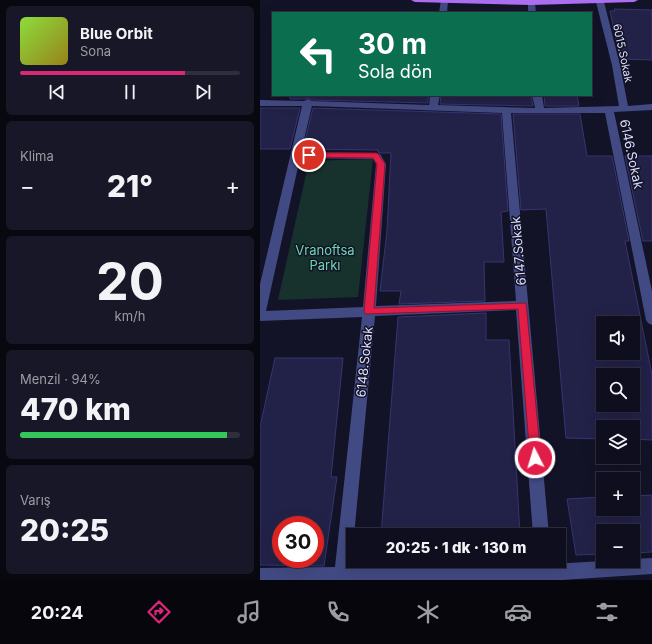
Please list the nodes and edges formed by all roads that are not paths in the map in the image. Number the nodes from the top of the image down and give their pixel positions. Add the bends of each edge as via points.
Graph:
1 (415, 0) edge
2 (634, 0) edge
3 (444, 1) edge
4 (600, 2) junction
5 (531, 3) junction
6 (443, 12) edge
7 (532, 12) edge
8 (434, 96) edge
9 (537, 96) edge
10 (308, 102) junction
11 (260, 103) edge
12 (652, 107) edge
13 (433, 108) junction
14 (624, 109) junction
15 (506, 110) junction
16 (540, 111) junction
17 (609, 111) junction
18 (296, 155) junction
19 (523, 305) junction
20 (260, 310) edge
21 (369, 312) junction
22 (260, 316) edge
23 (652, 320) edge
24 (540, 528) edge
25 (652, 566) edge
26 (566, 567) edge
27 (533, 568) edge
28 (260, 576) edge
29 (342, 576) junction
30 (412, 579) edge

1 - 3 main road
2 - 4 main road
3 - 5 main road
3 - 6 street
4 - 5 main road
4 - 14 street, 6015.Sokak
5 - 7 street
8 - 13 street
9 - 16 street
10 - 11 street
10 - 13 street
10 - 18 street
12 - 14 street
13 - 15 street
14 - 17 street
15 - 16 street
15 - 19 street, 6147.Sokak
16 - 17 street
17 - 23 street, 6146.Sokak
18 - 20 street
18 - 21 street, 6148.Sokak via 376,156 381,164
19 - 21 street
19 - 24 street, 6147.Sokak
21 - 22 street
21 - 29 street, 6148.Sokak
25 - 26 street
27 - 30 street
28 - 29 street
29 - 30 street

